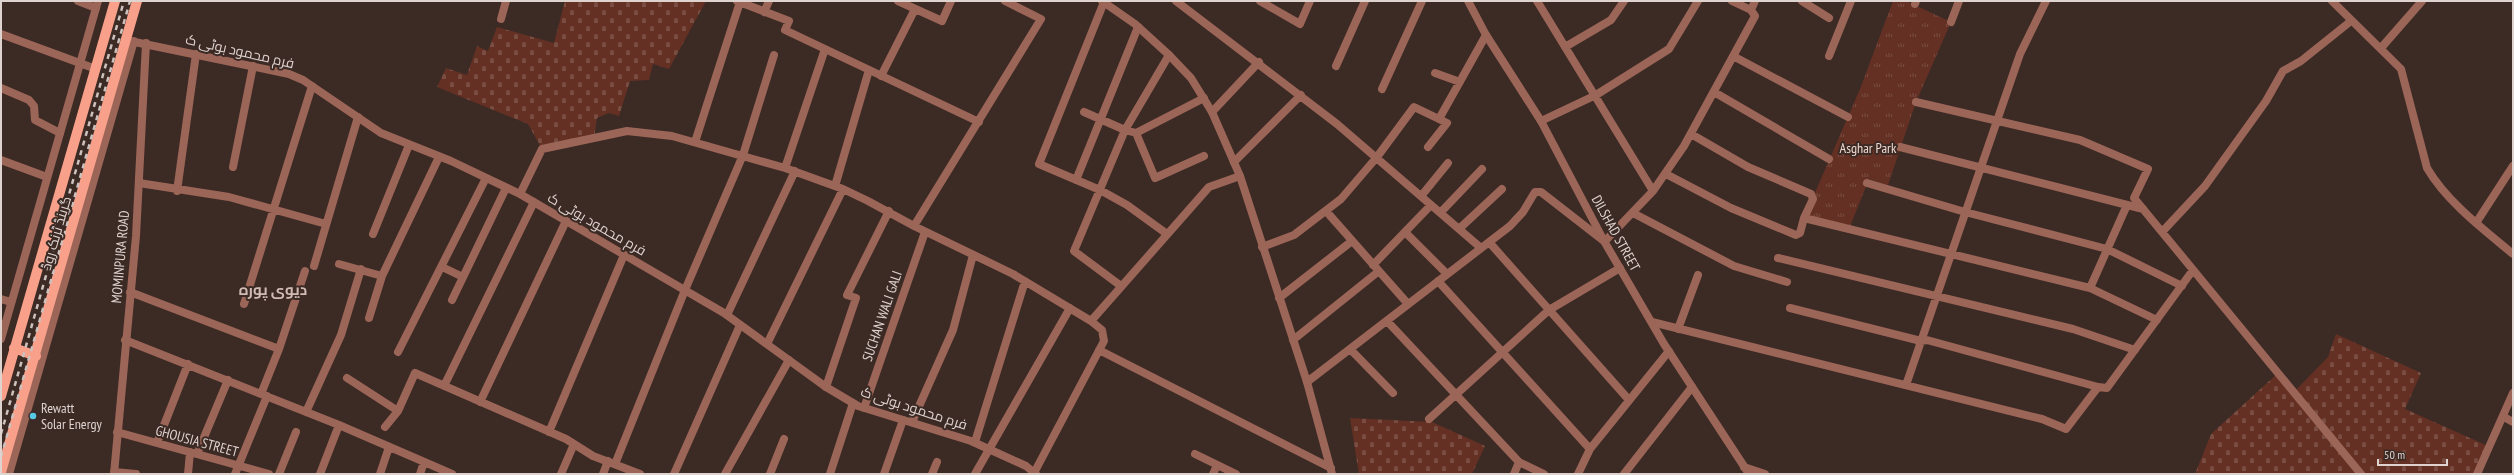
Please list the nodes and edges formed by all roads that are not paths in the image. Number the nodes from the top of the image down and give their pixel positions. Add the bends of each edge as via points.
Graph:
1 (78, 1) edge
2 (115, 1) edge
3 (137, 1) edge
4 (506, 1) edge
5 (769, 1) edge
6 (898, 1) edge
7 (951, 1) edge
8 (1006, 1) edge
9 (1176, 1) edge
10 (1260, 1) edge
11 (1310, 1) edge
12 (1365, 1) edge
13 (1422, 1) edge
14 (1468, 1) edge
15 (1537, 1) edge
16 (1624, 1) edge
17 (1698, 1) edge
18 (1732, 1) edge
19 (1755, 1) edge
20 (1802, 1) edge
21 (1851, 1) edge
22 (1959, 1) edge
23 (2046, 1) edge
24 (2332, 1) edge
25 (2422, 1) edge
26 (739, 2) edge
27 (1103, 2) edge
28 (97, 4) edge
29 (915, 9) junction
30 (1751, 10) junction
31 (764, 12) junction
32 (1829, 18) dead end
33 (501, 19) dead end
34 (2351, 21) junction
35 (1951, 22) dead end
36 (1138, 27) junction
37 (1, 34) edge
38 (1486, 35) junction
39 (130, 40) junction
40 (146, 43) junction
41 (1565, 47) junction
42 (2381, 48) junction
43 (825, 49) junction
44 (196, 54) junction
45 (774, 55) dead end
46 (1169, 55) junction
47 (1733, 56) junction
48 (1829, 56) dead end
49 (1259, 62) junction
50 (79, 64) junction
51 (253, 66) junction
52 (1336, 66) dead end
53 (96, 69) junction
54 (869, 70) junction
55 (1435, 73) dead end
56 (881, 76) junction
57 (1460, 82) junction
58 (312, 86) junction
59 (1, 88) edge
60 (1382, 89) dead end
61 (1714, 92) junction
62 (1301, 95) junction
63 (1596, 95) junction
64 (1204, 98) junction
65 (1916, 102) dead end
66 (1084, 112) dead end
67 (1212, 112) junction
68 (358, 117) junction
69 (1848, 117) dead end
70 (1101, 119) junction
71 (1439, 119) junction
72 (1541, 121) junction
73 (1997, 121) junction
74 (979, 122) junction
75 (1125, 130) junction
76 (60, 133) junction
77 (1136, 133) junction
78 (1691, 134) junction
79 (694, 142) junction
80 (409, 145) junction
81 (1428, 147) dead end
82 (1900, 147) dead end
83 (743, 155) junction
84 (1204, 156) dead end
85 (1377, 156) junction
86 (439, 157) junction
87 (1828, 159) dead end
88 (1, 160) edge
89 (1234, 162) junction
90 (1448, 163) dead end
91 (2513, 166) edge
92 (233, 167) dead end
93 (785, 168) junction
94 (1981, 168) junction
95 (1482, 169) dead end
96 (795, 171) junction
97 (1666, 174) junction
98 (1240, 176) junction
99 (48, 177) junction
100 (486, 178) junction
101 (1076, 180) junction
102 (139, 183) junction
103 (1867, 183) dead end
104 (835, 186) junction
105 (506, 188) junction
106 (843, 189) junction
107 (1502, 189) dead end
108 (1100, 190) junction
109 (177, 191) junction
110 (1653, 191) junction
111 (520, 194) junction
112 (1422, 195) junction
113 (534, 202) junction
114 (1431, 205) junction
115 (2127, 205) junction
116 (2143, 209) junction
117 (273, 210) junction
118 (889, 211) junction
119 (1326, 211) junction
120 (1441, 212) junction
121 (1965, 212) junction
122 (1633, 213) junction
123 (1804, 218) junction
124 (566, 221) junction
125 (2476, 223) junction
126 (326, 224) junction
127 (914, 226) junction
128 (1460, 228) junction
129 (925, 232) junction
130 (1405, 232) junction
131 (2162, 232) junction
132 (373, 234) dead end
133 (1167, 234) junction
134 (1604, 240) junction
135 (1352, 241) junction
136 (1489, 242) junction
137 (1262, 248) junction
138 (1481, 248) junction
139 (2107, 248) junction
140 (1951, 254) junction
141 (2513, 254) edge
142 (624, 255) junction
143 (973, 255) junction
144 (1778, 258) dead end
145 (339, 264) dead end
146 (314, 266) dead end
147 (442, 266) junction
148 (1376, 268) junction
149 (1620, 268) junction
150 (361, 269) junction
151 (2193, 270) junction
152 (305, 271) dead end
153 (1447, 274) junction
154 (1698, 275) dead end
155 (382, 276) junction
156 (463, 277) junction
157 (1025, 281) junction
158 (1438, 281) junction
159 (1787, 282) dead end
160 (1120, 286) junction
161 (2182, 286) junction
162 (2090, 288) junction
163 (685, 290) junction
164 (130, 292) junction
165 (1936, 297) junction
166 (1279, 298) junction
167 (1, 299) edge
168 (452, 300) dead end
169 (11, 302) junction
170 (244, 304) dead end
171 (1408, 304) junction
172 (1070, 308) junction
173 (1790, 308) dead end
174 (1549, 310) junction
175 (727, 315) junction
176 (369, 318) dead end
177 (2157, 320) junction
178 (1091, 321) junction
179 (1386, 321) junction
180 (1652, 322) junction
181 (740, 325) junction
182 (1678, 329) junction
183 (1, 339) edge
184 (125, 340) junction
185 (1293, 340) junction
186 (1921, 341) junction
187 (767, 344) junction
188 (14, 348) junction
189 (1350, 349) junction
190 (279, 350) junction
191 (1099, 350) junction
192 (2135, 350) junction
193 (1669, 351) junction
194 (398, 352) dead end
195 (1502, 352) junction
196 (36, 356) junction
197 (789, 360) junction
198 (188, 364) junction
199 (347, 378) dead end
200 (228, 380) junction
201 (1307, 382) junction
202 (1906, 385) junction
203 (444, 386) junction
204 (1692, 387) junction
205 (2098, 387) junction
206 (826, 388) junction
207 (1393, 393) dead end
208 (1455, 394) junction
209 (2513, 394) edge
210 (264, 395) junction
211 (1, 396) edge
212 (1629, 400) junction
213 (480, 402) junction
214 (853, 403) junction
215 (864, 408) junction
216 (398, 410) junction
217 (306, 412) junction
218 (2504, 417) junction
219 (1429, 419) dead end
220 (908, 421) junction
221 (2513, 422) edge
222 (339, 425) junction
223 (385, 427) dead end
224 (117, 432) junction
225 (296, 432) dead end
226 (549, 432) junction
227 (784, 438) dead end
228 (975, 442) junction
229 (157, 443) junction
230 (574, 444) junction
231 (389, 447) junction
232 (990, 449) junction
233 (1590, 449) junction
234 (193, 453) junction
235 (1195, 454) dead end
236 (424, 462) junction
237 (938, 462) dead end
238 (1519, 462) junction
239 (611, 463) junction
240 (238, 465) junction
241 (1217, 465) junction
242 (1331, 471) edge
243 (1747, 471) edge
244 (1, 472) edge
245 (830, 472) edge
246 (114, 473) edge
247 (1035, 473) edge
248 (9, 474) edge
249 (136, 474) edge
250 (188, 474) edge
251 (235, 474) edge
252 (269, 474) edge
253 (279, 474) edge
254 (320, 474) edge
255 (380, 474) edge
256 (420, 474) edge
257 (452, 474) edge
258 (561, 474) edge
259 (603, 474) edge
260 (640, 474) edge
261 (674, 474) edge
262 (725, 474) edge
263 (770, 474) edge
264 (839, 474) edge
265 (884, 474) edge
266 (932, 474) edge
267 (975, 474) edge
268 (1212, 474) edge
269 (1236, 474) edge
270 (1514, 474) edge
271 (1544, 474) edge
272 (1578, 474) edge
273 (1624, 474) edge
274 (1765, 474) edge
275 (2361, 474) edge
276 (2477, 474) edge

1 - 28 street
2 - 53 main road, گرینڈ ٹرنک روڈ
3 - 39 main road, گرینڈ ٹرنک روڈ
4 - 33 street
5 - 31 street
6 - 29 street
7 - 29 street via 942,21
8 - 74 street via 1041,19
9 - 49 street
10 - 11 street via 1300,24
12 - 52 street
13 - 60 street
14 - 38 street, DILSHAD STREET
15 - 41 street
16 - 41 street via 1611,20
17 - 63 street via 1669,49
18 - 30 street
19 - 30 street
20 - 32 street
21 - 48 street
22 - 35 street
23 - 73 street via 2020,54
24 - 34 street
25 - 42 street
26 - 31 street
26 - 79 street
27 - 36 street
27 - 101 street via 1039,164
28 - 50 street
29 - 56 street
30 - 47 street via 1755,16
31 - 43 street via 789,21 785,30
34 - 42 street
34 - 131 street via 2301,61 2283,71 2266,101 2205,186
36 - 46 street
36 - 70 street
37 - 50 street
38 - 57 street
38 - 72 street, DILSHAD STREET
39 - 40 street, فرم محمود بوٹی ک
39 - 196 main road, گرینڈ ٹرنک روڈ
39 - 248 street
40 - 44 street, فرم محمود بوٹی ک
40 - 102 street, MOMINPURA ROAD
41 - 63 street
42 - 125 street via 2401,69 2427,168 2434,179
43 - 54 street
43 - 93 street
44 - 51 street, فرم محمود بوٹی ک
44 - 109 street
45 - 83 street
46 - 64 street via 1191,78
46 - 75 street
47 - 61 street
47 - 69 street
49 - 62 street
49 - 67 street
50 - 53 street
50 - 76 street
51 - 58 street, فرم محمود بوٹی ک via 289,74
51 - 92 street
53 - 188 main road, گرینڈ ٹرنک روڈ
54 - 56 street
54 - 104 street
55 - 57 street
56 - 74 street
57 - 71 street
58 - 68 street, فرم محمود بوٹی ک
58 - 117 street
59 - 76 street via 30,100 34,106 35,120
61 - 78 street
61 - 87 street
62 - 85 street
62 - 89 street
63 - 72 street
63 - 110 street
64 - 67 street
64 - 77 street
65 - 73 street
66 - 70 street
67 - 89 street
68 - 80 street, فرم محمود بوٹی ک via 381,133
68 - 126 street
70 - 75 street
70 - 101 street
71 - 81 street via 1447,123
71 - 85 street via 1414,106
72 - 134 street, DILSHAD STREET
73 - 94 street
73 - 116 street via 2080,140 2148,169 2134,198
74 - 127 street
75 - 77 street
75 - 108 street
76 - 99 street
77 - 84 street via 1155,178
78 - 97 street
78 - 123 street via 1748,167 1811,194 1813,199
79 - 83 street
79 - 111 street via 672,136 627,131 542,149
80 - 86 street, فرم محمود بوٹی ک
80 - 132 street
82 - 94 street
83 - 93 street
83 - 163 street
85 - 112 street
85 - 119 street via 1341,199
86 - 100 street, فرم محمود بوٹی ک
86 - 155 street
88 - 99 street
89 - 98 street
90 - 112 street
91 - 125 street
93 - 96 street
94 - 115 street
94 - 121 street
95 - 120 street
96 - 104 street
96 - 175 street
97 - 110 street
97 - 123 street via 1731,208 1796,235 1800,233
98 - 133 street via 1209,187
98 - 137 street
99 - 169 street
100 - 105 street, فرم محمود بوٹی ک
100 - 147 street
101 - 108 street
102 - 109 street
102 - 164 street, MOMINPURA ROAD
103 - 121 street
104 - 106 street
105 - 111 street, فرم محمود بوٹی ک
105 - 156 street
106 - 118 street
106 - 187 street
107 - 128 street
108 - 133 street via 1127,205
108 - 160 street via 1074,251
109 - 117 street via 229,197
110 - 122 street
111 - 113 street, فرم محمود بوٹی ک
112 - 114 street
113 - 124 street, فرم محمود بوٹی ک
113 - 203 street
114 - 120 street
114 - 130 street
115 - 116 street
115 - 139 street
116 - 131 street
117 - 126 street
117 - 170 street
118 - 127 street
118 - 206 street via 847,295 856,298
119 - 135 street
119 - 137 street via 1294,235
120 - 128 street
121 - 139 street
121 - 140 street
122 - 134 street
122 - 159 street via 1734,266
123 - 140 street
124 - 142 street, فرم محمود بوٹی ک
124 - 213 street
125 - 141 street
126 - 146 street
127 - 129 street
128 - 138 street
129 - 143 street
129 - 215 street, SUCHAN WALI GALI
130 - 148 street
130 - 153 street
131 - 151 street
133 - 160 street
134 - 136 street via 1538,191 1510,226
134 - 149 street, DILSHAD STREET
135 - 148 street
135 - 166 street
136 - 138 street
136 - 174 street
137 - 166 street
138 - 153 street
139 - 161 street
139 - 162 street
140 - 162 street
140 - 165 street
142 - 163 street, فرم محمود بوٹی ک
142 - 226 street
143 - 157 street
143 - 220 street via 953,330
144 - 165 street
145 - 150 street
147 - 156 street
147 - 194 street
148 - 171 street
148 - 185 street
149 - 174 street
149 - 180 street, DILSHAD STREET
150 - 155 street
150 - 217 street via 341,335
151 - 161 street
151 - 275 street
152 - 190 street
153 - 158 street
154 - 182 street
155 - 176 street
156 - 168 street
157 - 172 street
157 - 228 street
158 - 171 street
158 - 195 street
160 - 178 street
161 - 177 street
162 - 177 street
163 - 175 street, فرم محمود بوٹی ک
163 - 239 street
164 - 184 street, MOMINPURA ROAD
164 - 190 street
165 - 186 street
165 - 192 street via 2073,329
166 - 185 street
167 - 169 street
169 - 183 street
171 - 179 street
172 - 178 street
172 - 232 street
173 - 186 street
174 - 195 street
174 - 212 street
175 - 181 street, فرم محمود بوٹی ک
177 - 192 street
178 - 191 street via 1102,330 1104,341
179 - 189 street
179 - 208 street
180 - 182 street
180 - 193 street, DILSHAD STREET
181 - 187 street, فرم محمود بوٹی ک
181 - 261 street
182 - 202 street
184 - 198 street
184 - 224 street, MOMINPURA ROAD
185 - 201 street
186 - 202 street
186 - 205 street via 1927,340
187 - 197 street, فرم محمود بوٹی ک
188 - 196 main road
188 - 211 main road, گرینڈ ٹرنک روڈ
189 - 201 street
189 - 207 street
190 - 210 street
191 - 242 street
191 - 247 street
192 - 205 street via 2107,388
193 - 204 street, DILSHAD STREET
193 - 212 street
195 - 208 street
195 - 233 street
196 - 244 main road, گرینڈ ٹرنک روڈ
197 - 206 street, فرم محمود بوٹی ک
197 - 262 street
198 - 200 street
198 - 229 street
199 - 216 street
200 - 210 street
200 - 234 street
201 - 242 street
202 - 205 street via 2042,419 2066,430
203 - 213 street
203 - 216 street via 415,373
204 - 243 street, DILSHAD STREET
204 - 273 street
206 - 214 street, فرم محمود بوٹی ک
208 - 219 street
208 - 238 street
209 - 218 street
210 - 217 street
210 - 240 street
212 - 233 street
213 - 226 street
214 - 215 street, فرم محمود بوٹی ک
214 - 245 street
215 - 220 street, فرم محمود بوٹی ک
216 - 223 street
217 - 222 street
218 - 221 street
218 - 276 street
220 - 228 street, فرم محمود بوٹی ک
220 - 265 street
222 - 231 street
222 - 254 street
224 - 229 street, GHOUSIA STREET
224 - 246 street, MOMINPURA ROAD
225 - 253 street
226 - 230 street
227 - 263 street
228 - 232 street, فرم محمود بوٹی ک
229 - 234 street, GHOUSIA STREET
230 - 239 street
230 - 258 street
231 - 236 street
231 - 255 street
232 - 247 street, فرم محمود بوٹی ک
232 - 267 street via 983,456
233 - 272 street
234 - 240 street, GHOUSIA STREET
234 - 250 street
235 - 241 street
236 - 256 street
236 - 257 street
237 - 266 street
238 - 270 street
238 - 271 street
239 - 259 street
239 - 260 street
240 - 251 street
240 - 252 street, GHOUSIA STREET
241 - 268 street
241 - 269 street
243 - 274 street
245 - 264 street
246 - 249 street

